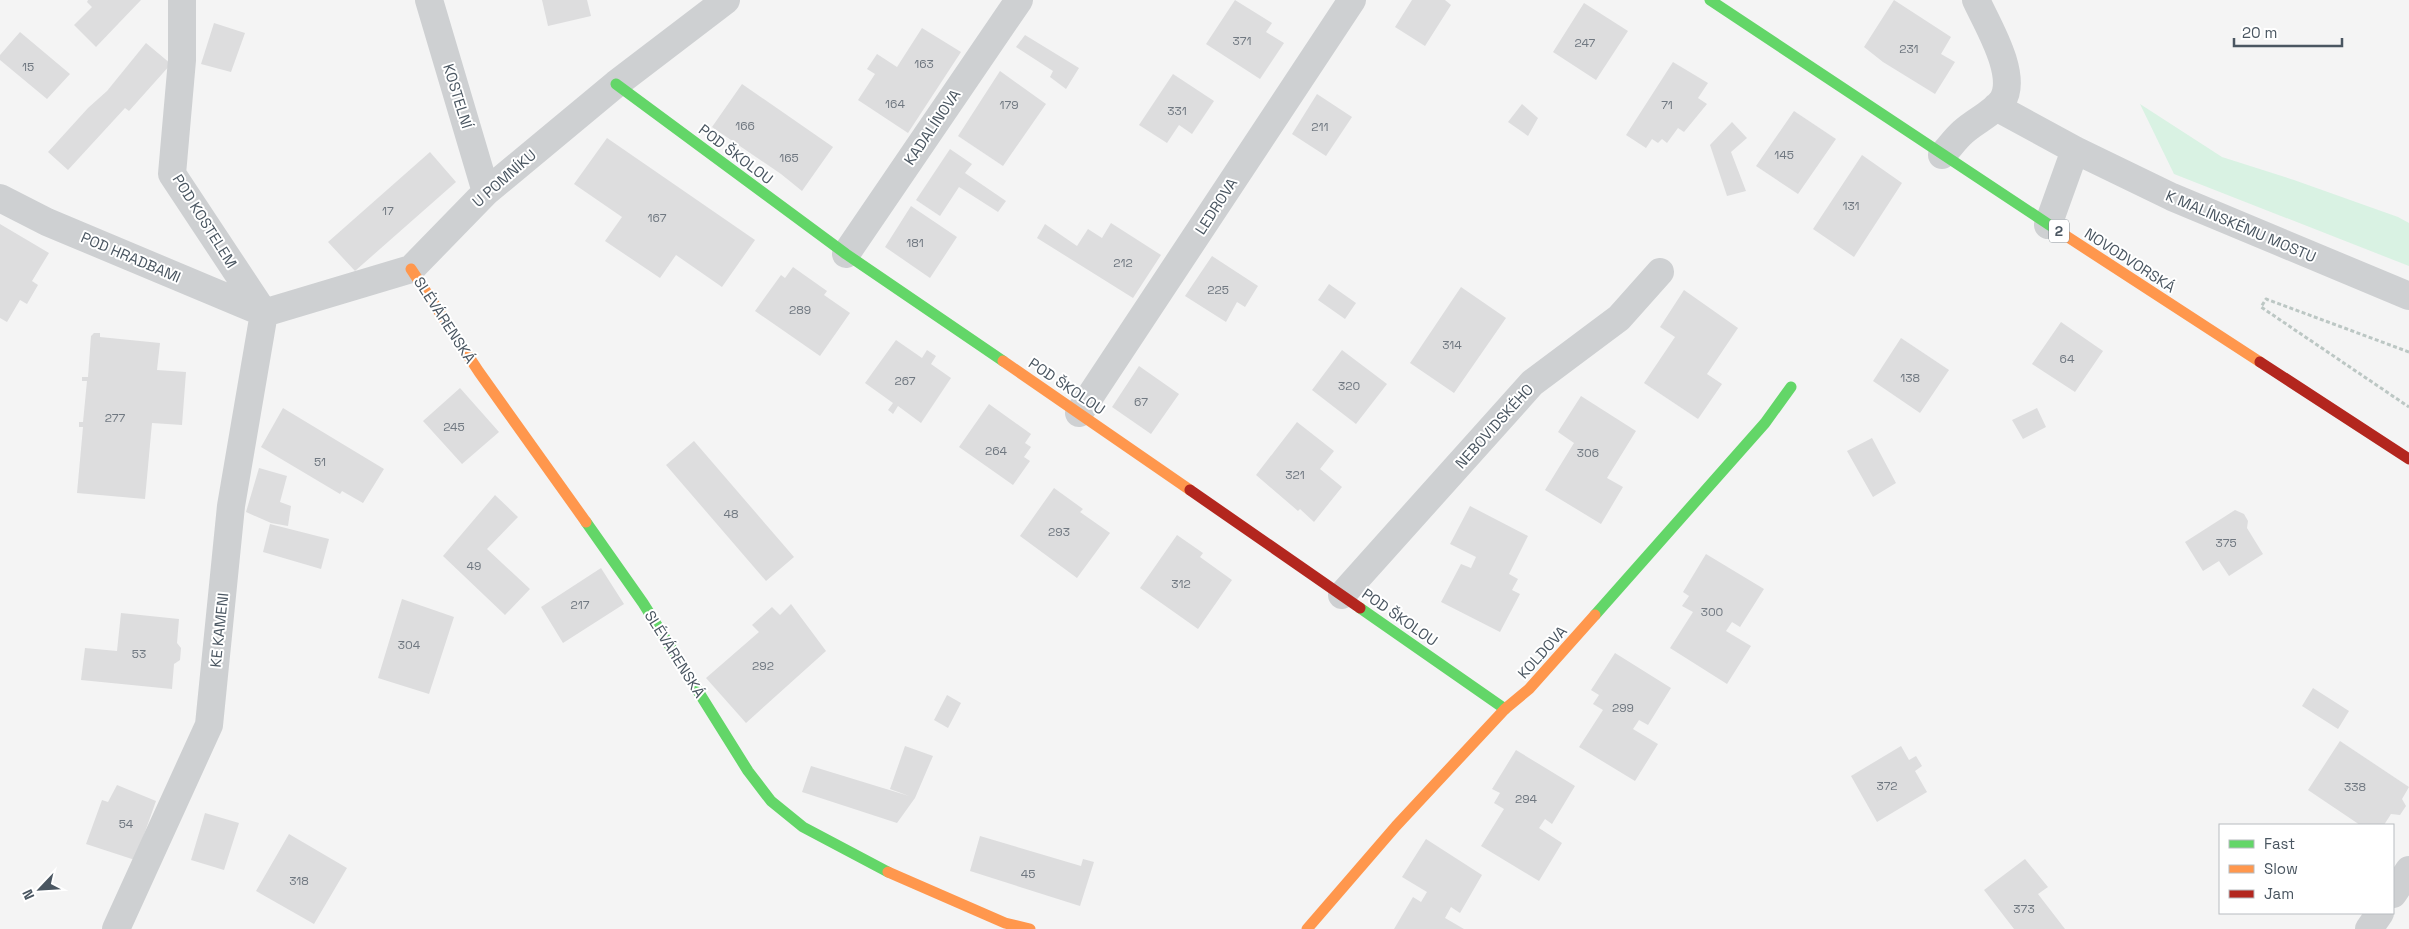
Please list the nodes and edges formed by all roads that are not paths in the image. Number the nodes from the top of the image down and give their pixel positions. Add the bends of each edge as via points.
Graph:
1 (182, 0) edge
2 (429, 0) edge
3 (726, 0) edge
4 (1019, 0) edge
5 (1352, 0) edge
6 (1710, 0) edge
7 (1976, 0) edge
8 (616, 84) junction
9 (1996, 107) junction
10 (2074, 150) junction
11 (1942, 155) junction
12 (486, 192) junction
13 (0, 198) edge
14 (2048, 224) junction
15 (846, 254) junction
16 (412, 269) junction
17 (1660, 272) dead end
18 (2409, 296) edge
19 (264, 313) junction
20 (1790, 387) dead end
21 (1079, 413) junction
22 (2409, 459) edge
23 (1342, 594) junction
24 (1505, 709) junction
25 (2409, 870) edge
26 (2394, 892) edge
27 (2379, 914) edge
28 (116, 929) edge
29 (1030, 929) edge
30 (1307, 929) edge
31 (2369, 929) edge

1 - 19 street, POD KOSTELEM via 182,60 172,174
2 - 12 street, KOSTELNÍ
3 - 8 street, U POMNÍKU
4 - 15 street, KADALÍNOVA
5 - 21 street, LEDROVA
6 - 11 street, NOVODVORSKÁ / 2
7 - 9 street via 2006,70 2008,87
8 - 12 street, U POMNÍKU
8 - 15 street, POD ŠKOLOU
9 - 10 street, K MALÍNSKÉMU MOSTU
9 - 11 street via 1963,132
10 - 14 street
10 - 18 street, K MALÍNSKÉMU MOSTU via 2172,197
11 - 14 street, NOVODVORSKÁ / 2
12 - 16 street, U POMNÍKU
13 - 19 street, POD HRADBAMI via 47,222
14 - 22 street, NOVODVORSKÁ / 2
15 - 21 street, POD ŠKOLOU
16 - 19 street, U POMNÍKU
16 - 29 street, SLÉVÁRENSKÁ via 485,380 643,603 748,771 771,801 803,827 901,879 1005,922
17 - 23 street, NEBOVIDSKÉHO via 1618,318 1532,383
19 - 28 street, KE KAMENI via 232,506 209,725
20 - 24 street, KOLDOVA via 1765,423 1682,518 1529,688
21 - 23 street, POD ŠKOLOU
23 - 24 street, POD ŠKOLOU
24 - 30 street, KOLDOVA via 1396,826
25 - 26 street
27 - 31 street

